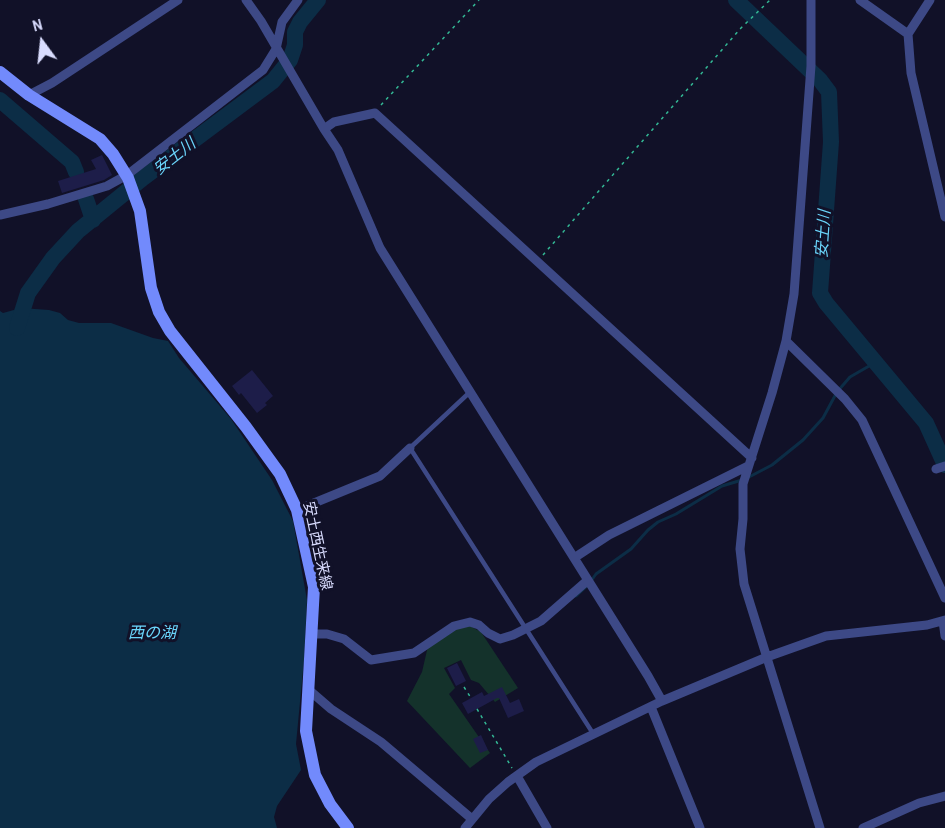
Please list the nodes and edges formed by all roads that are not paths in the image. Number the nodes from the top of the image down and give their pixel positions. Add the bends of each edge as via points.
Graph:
1 (178, 0) edge
2 (246, 0) edge
3 (298, 0) edge
4 (811, 0) edge
5 (860, 0) edge
6 (930, 0) edge
7 (908, 34) junction
8 (279, 53) junction
9 (0, 72) edge
10 (29, 95) junction
11 (324, 129) junction
12 (127, 176) junction
13 (0, 215) edge
14 (945, 217) edge
15 (786, 341) junction
16 (470, 392) junction
17 (410, 448) junction
18 (749, 466) junction
19 (297, 510) junction
20 (574, 558) junction
21 (588, 580) junction
22 (945, 598) edge
23 (944, 621) edge
24 (526, 628) junction
25 (312, 634) junction
26 (945, 636) edge
27 (767, 657) junction
28 (309, 690) junction
29 (662, 701) junction
30 (651, 707) junction
31 (594, 735) junction
32 (517, 776) junction
33 (945, 796) edge
34 (472, 819) junction
35 (348, 828) edge
36 (465, 828) edge
37 (547, 828) edge
38 (700, 828) edge
39 (820, 828) edge
40 (863, 828) edge

1 - 10 street
2 - 8 street
3 - 8 street via 282,22
4 - 15 street via 803,188
5 - 7 street
6 - 7 street
7 - 14 street via 911,73
8 - 11 street
8 - 12 street via 263,70
9 - 10 main road, 安土西生来線
10 - 12 main road, 安土西生来線 via 100,139
11 - 16 street via 338,150 380,248
11 - 18 street via 375,113 538,261
12 - 13 street via 107,186
12 - 19 main road, 安土西生来線 via 140,211 151,288 159,312 280,474
15 - 18 street
15 - 22 street via 862,420
16 - 17 lane
16 - 20 street
17 - 19 street via 380,476
17 - 24 lane
18 - 20 street via 609,535
18 - 27 street via 743,484 740,549 744,584
19 - 25 main road, 安土西生来線 via 314,587
20 - 21 street
21 - 24 street via 541,621
21 - 29 street
23 - 26 street
23 - 27 street via 826,636
24 - 25 street via 500,639 470,622 454,626 414,653 371,660 344,639
24 - 31 lane
25 - 28 main road, 安土西生来線
27 - 29 street
27 - 39 street
28 - 34 street via 381,742
28 - 35 main road, 安土西生来線 via 306,732 315,775
29 - 30 street
30 - 31 street
30 - 38 street
31 - 32 street via 536,762
32 - 34 street
32 - 37 street
33 - 40 street via 919,802
34 - 36 street

